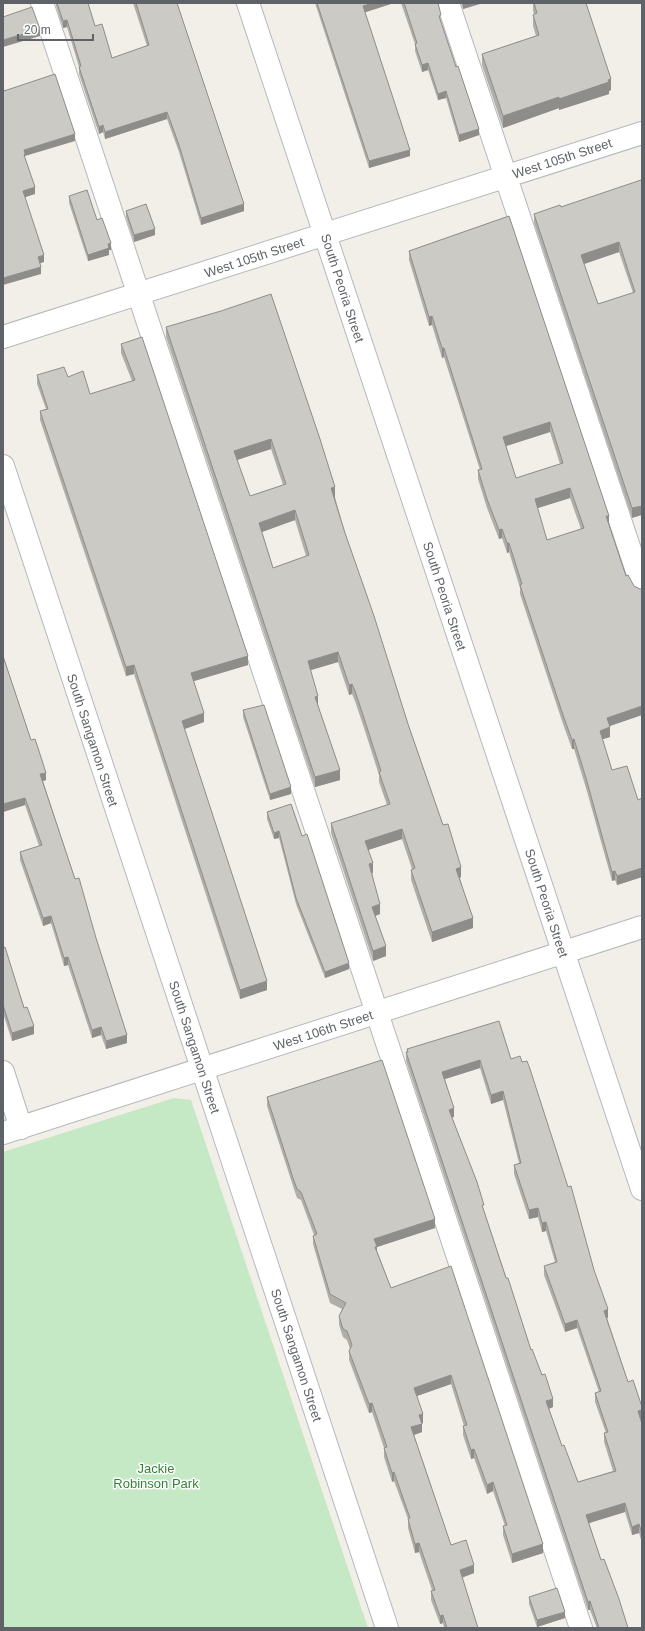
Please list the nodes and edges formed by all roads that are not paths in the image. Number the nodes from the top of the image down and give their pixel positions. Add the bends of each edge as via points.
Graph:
1 (42, 3) edge
2 (248, 3) edge
3 (448, 3) edge
4 (642, 133) edge
5 (506, 176) junction
6 (325, 234) junction
7 (139, 294) junction
8 (3, 337) edge
9 (3, 466) edge
10 (642, 586) edge
11 (642, 927) edge
12 (563, 952) junction
13 (377, 1013) junction
14 (202, 1069) junction
15 (3, 1072) edge
16 (12, 1131) edge
17 (642, 1189) edge
18 (387, 1628) edge
19 (581, 1628) edge

1 - 7 street
2 - 6 street, South Peoria Street
3 - 5 street
4 - 5 street, West 105th Street
5 - 6 street, West 105th Street
5 - 10 street
6 - 7 street, West 105th Street
6 - 12 street, South Peoria Street
7 - 8 street, West 105th Street
7 - 13 street
9 - 14 street, South Sangamon Street
11 - 12 street, West 106th Street
12 - 13 street, West 106th Street
12 - 17 street, South Peoria Street
13 - 14 street, West 106th Street
13 - 19 street
14 - 16 street, West 106th Street
14 - 18 street, South Sangamon Street
15 - 16 street

